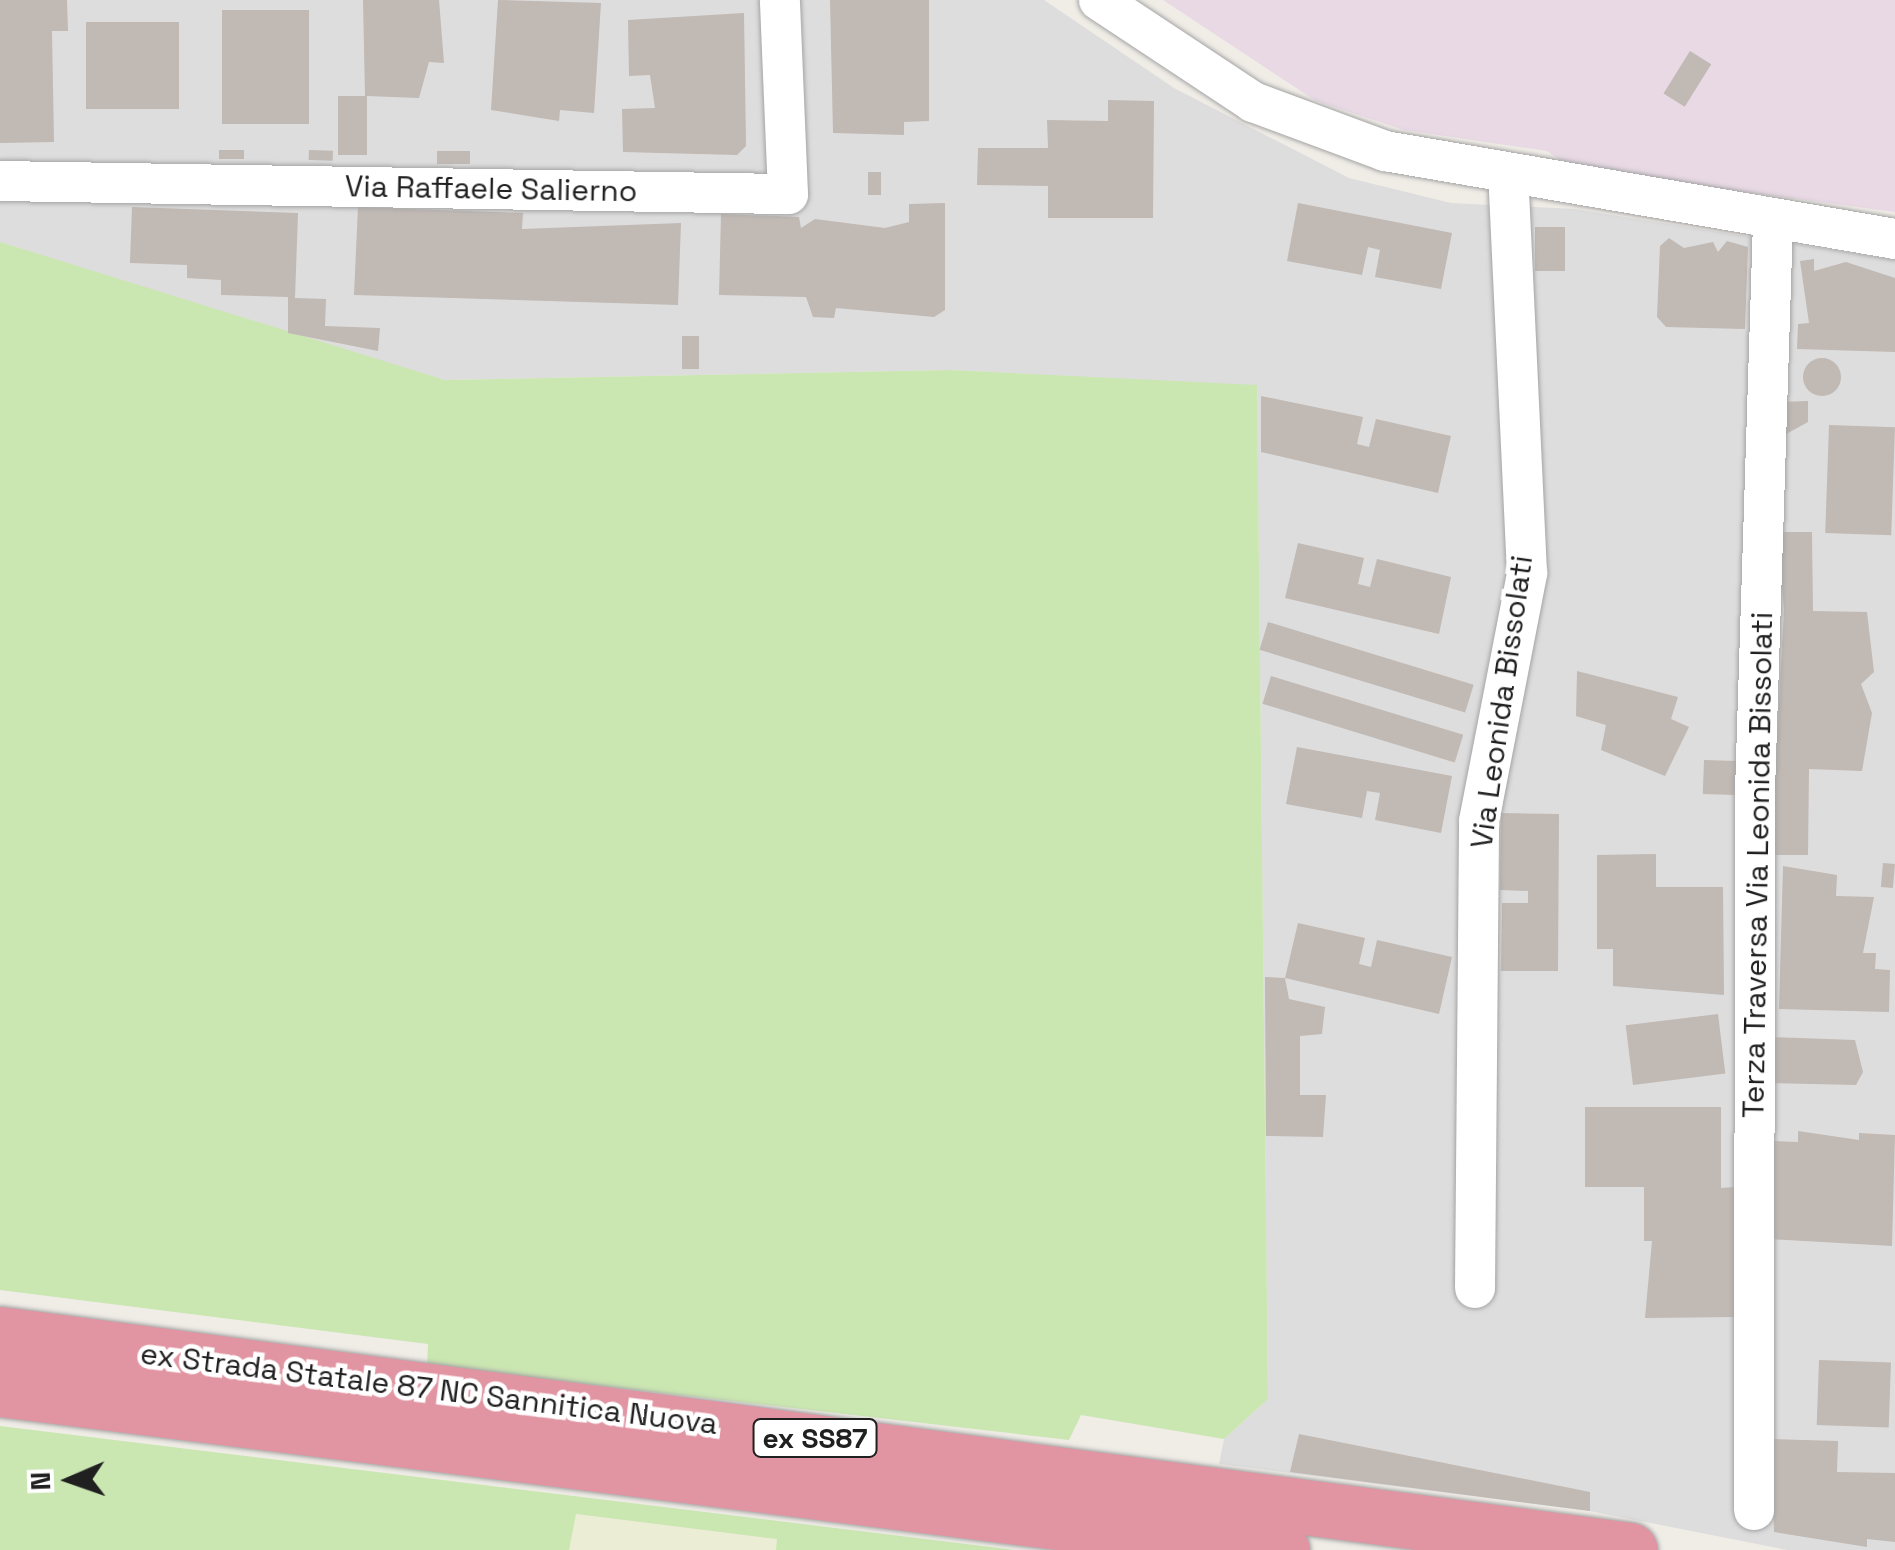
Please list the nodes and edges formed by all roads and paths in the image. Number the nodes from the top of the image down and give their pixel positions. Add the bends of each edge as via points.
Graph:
1 (780, 0) edge
2 (1099, 0) edge
3 (1508, 176) junction
4 (0, 181) edge
5 (1773, 220) junction
6 (1895, 239) edge
7 (1475, 1288) dead end
8 (0, 1334) edge
9 (0, 1389) edge
10 (1754, 1510) dead end
11 (1282, 1550) edge
12 (1630, 1550) edge

1 - 4 street, Via Raffaele Salierno via 788,194
2 - 3 street via 1253,102 1385,150
3 - 5 street
3 - 7 street, Via Leonida Bissolati via 1528,573 1479,822
5 - 6 street
5 - 10 street, Terza Traversa Via Leonida Bissolati via 1755,791
8 - 12 highway, ex Strada Statale 87 NC Sannitica Nuova / ex SS87
9 - 11 highway, ex Strada Statale 87 NC Sannitica Nuova / ex SS87

